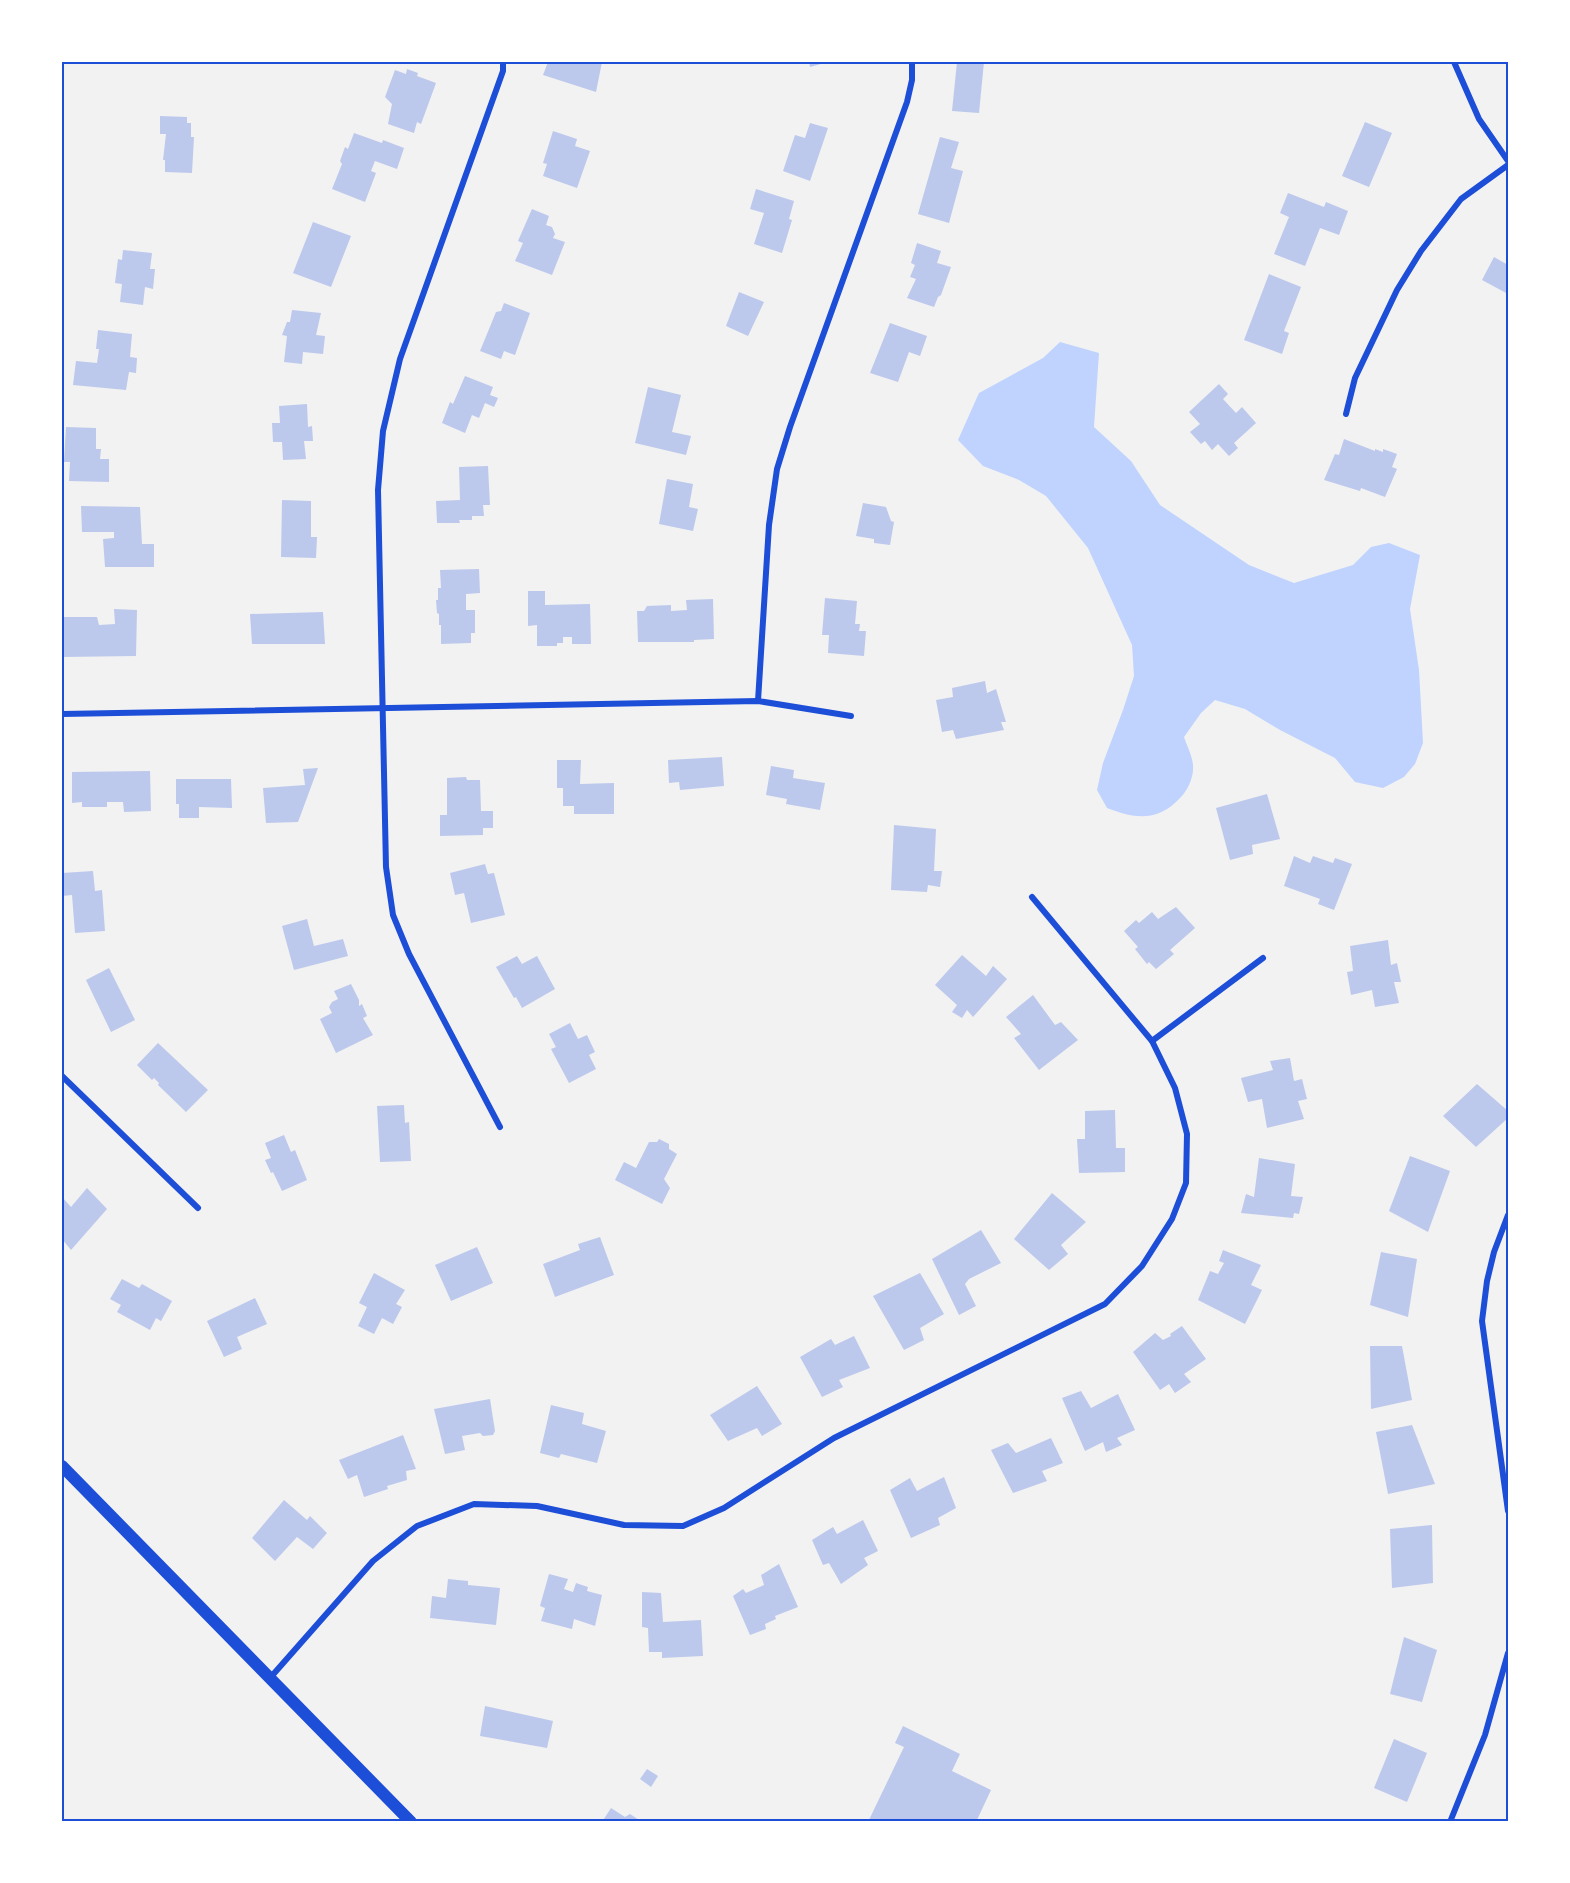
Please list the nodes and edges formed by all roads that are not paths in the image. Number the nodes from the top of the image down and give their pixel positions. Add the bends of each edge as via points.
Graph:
1 (503, 62) edge
2 (912, 62) edge
3 (1454, 62) edge
4 (1509, 163) edge
5 (1346, 414) dead end
6 (759, 701) junction
7 (382, 707) junction
8 (62, 714) edge
9 (851, 716) dead end
10 (1032, 897) dead end
11 (1263, 958) dead end
12 (1152, 1041) junction
13 (62, 1077) edge
14 (501, 1127) dead end
15 (198, 1208) dead end
16 (1509, 1215) edge
17 (62, 1466) edge
18 (1509, 1511) edge
19 (1509, 1653) edge
20 (269, 1678) junction
21 (411, 1821) edge
22 (1450, 1821) edge

1 - 7 street via 400,359 383,431 378,490
2 - 6 street via 907,102 777,469 769,525
3 - 4 street via 1479,119
4 - 5 street via 1461,199 1421,251 1397,290 1355,378
6 - 7 street
6 - 9 street
7 - 8 street
7 - 14 street via 386,867 393,915 409,954
10 - 12 street
11 - 12 street
12 - 20 street via 1174,1088 1187,1134 1186,1182 1172,1219 1142,1266 1105,1304 834,1438 724,1508 683,1526 624,1525 537,1506 474,1504 417,1526 373,1561
13 - 15 street
16 - 18 street via 1494,1252 1482,1321
17 - 20 main road
19 - 22 street via 1485,1735
20 - 21 main road

